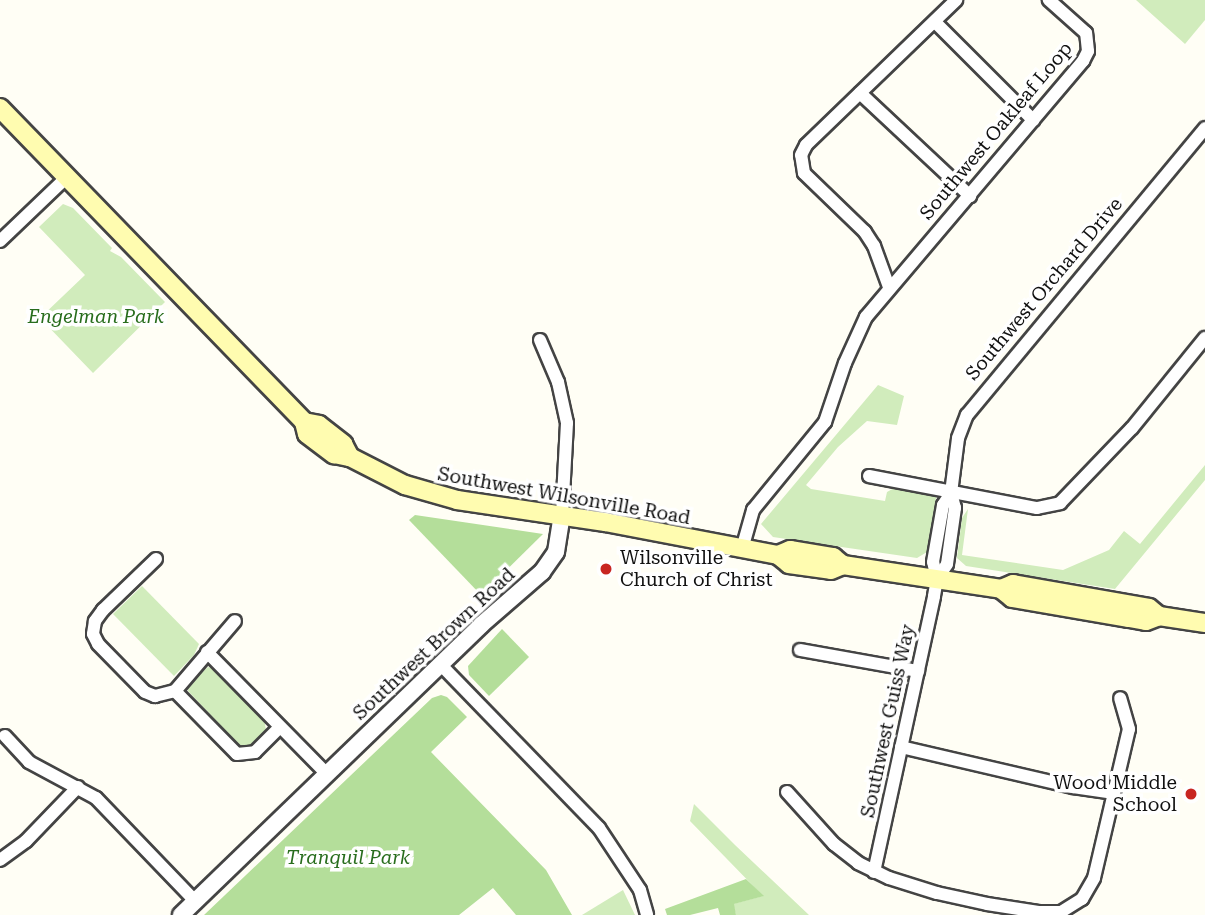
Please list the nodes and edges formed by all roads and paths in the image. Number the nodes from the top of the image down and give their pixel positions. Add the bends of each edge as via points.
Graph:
1 (957, 0) edge
2 (1049, 0) edge
3 (934, 22) junction
4 (860, 93) junction
5 (0, 108) edge
6 (1033, 120) junction
7 (1203, 134) edge
8 (66, 177) junction
9 (970, 196) junction
10 (0, 242) edge
11 (889, 287) junction
12 (1205, 338) edge
13 (540, 340) dead end
14 (869, 476) dead end
15 (951, 493) junction
16 (562, 515) junction
17 (742, 550) junction
18 (156, 559) dead end
19 (937, 579) junction
20 (235, 621) dead end
21 (1205, 623) edge
22 (800, 650) dead end
23 (207, 652) junction
24 (440, 664) junction
25 (918, 671) junction
26 (175, 691) junction
27 (1120, 698) dead end
28 (281, 727) junction
29 (5, 736) dead end
30 (901, 747) junction
31 (326, 773) junction
32 (78, 787) junction
33 (788, 792) dead end
34 (1113, 793) junction
35 (0, 860) edge
36 (874, 872) junction
37 (195, 901) junction
38 (181, 915) edge
39 (647, 915) edge

1 - 3 street
2 - 6 street, Southwest Oakleaf Loop via 1086,33 1088,51
3 - 4 street
3 - 6 street
4 - 9 street
4 - 11 street via 806,145 801,165 810,180 865,232
5 - 8 main road, Southwest Wilsonville Road
6 - 9 street, Southwest Oakleaf Loop
7 - 15 street, Southwest Orchard Drive via 967,415 957,438
8 - 10 street
8 - 16 main road, Southwest Wilsonville Road via 304,422 307,434 334,454 427,492
9 - 11 street, Southwest Oakleaf Loop
11 - 17 street, Southwest Oakleaf Loop via 854,341 825,422 753,510
12 - 15 street via 1132,428 1060,503 1037,508
13 - 16 street, Southwest Brown Road via 558,382 567,424
14 - 15 street
15 - 19 street, Southwest Orchard Drive via 943,505 933,562
16 - 17 main road, Southwest Wilsonville Road
16 - 24 street, Southwest Brown Road via 558,546 548,566
17 - 19 main road, Southwest Wilsonville Road via 778,555 789,564 831,570 843,565
18 - 26 street via 103,610 94,621 93,634 145,692 155,696
19 - 21 main road, Southwest Wilsonville Road via 1001,589 1013,584 1149,608 1159,616
19 - 25 street, Southwest Guiss Way
20 - 23 street
22 - 25 street
23 - 26 street
23 - 28 street
24 - 31 street, Southwest Brown Road
24 - 39 street via 598,828 640,890
25 - 30 street, Southwest Guiss Way
26 - 28 street via 237,754 255,752
27 - 34 street via 1129,729
28 - 31 street
29 - 32 street via 29,762
30 - 34 street via 1073,788
30 - 36 street, Southwest Guiss Way
31 - 37 street, Southwest Brown Road
32 - 35 street via 26,841
32 - 37 street via 96,799
33 - 36 street via 834,844
34 - 36 street via 1094,878 1070,909 1049,913 987,904
37 - 38 street, Southwest Brown Road

